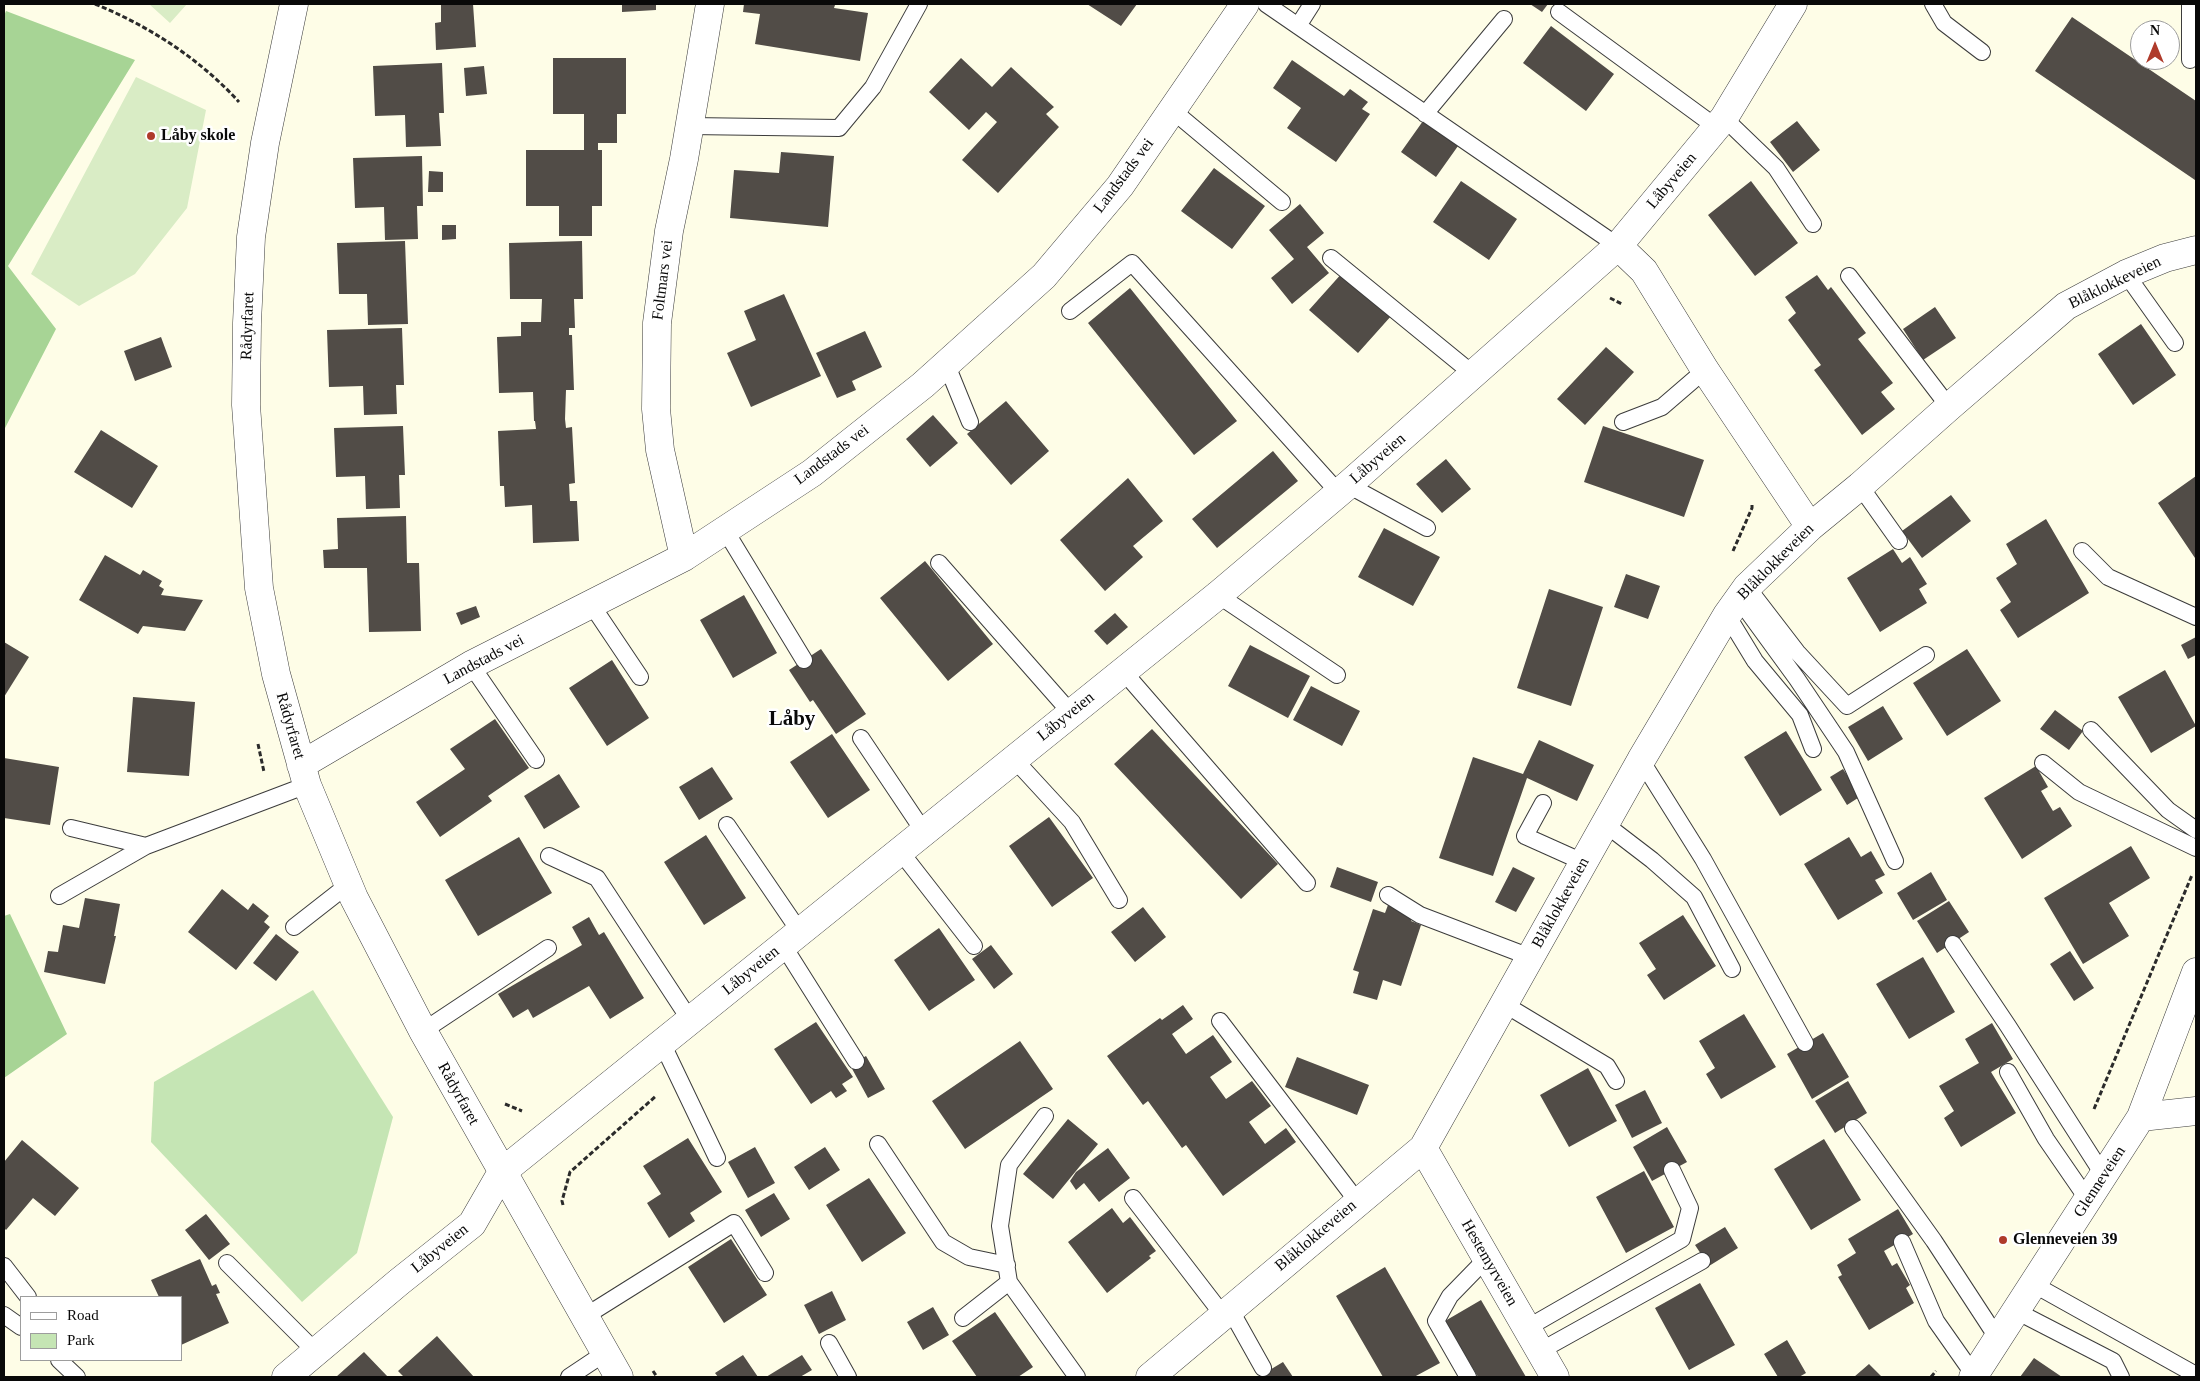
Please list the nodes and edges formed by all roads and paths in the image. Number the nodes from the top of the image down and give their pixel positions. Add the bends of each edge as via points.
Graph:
1 (96, 4) edge
2 (294, 4) edge
3 (710, 4) edge
4 (919, 4) edge
5 (1245, 4) edge
6 (1266, 4) edge
7 (1312, 4) edge
8 (1793, 4) edge
9 (1933, 4) edge
10 (2190, 4) edge
11 (1559, 12) dead end
12 (1504, 19) dead end
13 (1298, 26) junction
14 (1982, 52) dead end
15 (2190, 60) dead end
16 (243, 106) dead end
17 (1172, 110) junction
18 (1425, 114) junction
19 (1720, 122) junction
20 (690, 126) junction
21 (1282, 202) dead end
22 (1813, 224) dead end
23 (1618, 246) junction
24 (2196, 250) edge
25 (1331, 258) dead end
26 (2126, 274) junction
27 (1849, 276) dead end
28 (1070, 311) dead end
29 (2175, 343) dead end
30 (946, 363) junction
31 (1705, 370) junction
32 (1473, 374) junction
33 (1949, 406) junction
34 (970, 422) dead end
35 (1623, 422) dead end
36 (1860, 486) junction
37 (1344, 489) junction
38 (1810, 527) junction
39 (1427, 528) dead end
40 (725, 530) junction
41 (1899, 541) dead end
42 (2082, 551) dead end
43 (684, 557) junction
44 (939, 562) dead end
45 (1218, 595) junction
46 (1737, 600) junction
47 (591, 604) junction
48 (2196, 617) edge
49 (1926, 655) dead end
50 (804, 660) dead end
51 (471, 665) junction
52 (1123, 671) junction
53 (1337, 675) dead end
54 (640, 678) dead end
55 (1071, 713) junction
56 (2091, 730) dead end
57 (861, 738) dead end
58 (1813, 749) dead end
59 (1014, 759) junction
60 (536, 760) dead end
61 (1640, 760) junction
62 (2043, 763) dead end
63 (304, 775) junction
64 (1543, 803) dead end
65 (1605, 824) junction
66 (727, 825) dead end
67 (71, 828) dead end
68 (2196, 830) edge
69 (924, 832) junction
70 (146, 846) junction
71 (2196, 848) edge
72 (900, 852) junction
73 (549, 856) dead end
74 (1895, 861) dead end
75 (1583, 862) junction
76 (1307, 883) dead end
77 (349, 884) junction
78 (1388, 895) dead end
79 (59, 896) dead end
80 (1119, 900) dead end
81 (294, 926) dead end
82 (791, 939) junction
83 (1953, 944) dead end
84 (974, 946) dead end
85 (548, 948) dead end
86 (1530, 957) junction
87 (1732, 969) dead end
88 (2196, 972) edge
89 (1504, 1004) junction
90 (690, 1020) junction
91 (1220, 1021) dead end
92 (423, 1031) junction
93 (662, 1043) junction
94 (1805, 1043) dead end
95 (856, 1061) dead end
96 (2008, 1072) dead end
97 (1616, 1081) dead end
98 (2196, 1111) edge
99 (1045, 1116) dead end
100 (2142, 1117) junction
101 (1853, 1128) dead end
102 (878, 1144) dead end
103 (1423, 1148) junction
104 (717, 1158) dead end
105 (1672, 1170) dead end
106 (502, 1172) junction
107 (2104, 1176) junction
108 (1133, 1198) dead end
109 (2088, 1200) junction
110 (1357, 1201) junction
111 (1902, 1242) dead end
112 (1487, 1258) junction
113 (1702, 1261) dead end
114 (227, 1263) dead end
115 (1006, 1265) junction
116 (4, 1266) edge
117 (765, 1273) dead end
118 (1009, 1282) junction
119 (2033, 1284) junction
120 (27, 1296) edge
121 (2016, 1310) junction
122 (1226, 1312) junction
123 (4, 1315) edge
124 (584, 1317) junction
125 (963, 1318) dead end
126 (20, 1326) edge
127 (1998, 1339) junction
128 (1534, 1340) junction
129 (829, 1343) dead end
130 (316, 1352) junction
131 (605, 1353) junction
132 (60, 1361) edge
133 (1263, 1368) dead end
134 (2196, 1375) edge
135 (292, 1376) edge
136 (1973, 1376) edge
137 (77, 1377) edge
138 (569, 1377) edge
139 (619, 1377) edge
140 (848, 1377) edge
141 (1077, 1377) edge
142 (1150, 1377) edge
143 (1468, 1377) edge
144 (1556, 1377) edge
145 (2121, 1377) edge

1 - 16 path via 154,32 220,81
2 - 63 street, Rådyrfaret via 265,143 252,237 246,405 259,588 276,674
3 - 20 street, Foltmars vei
4 - 20 lane via 873,87 839,128
5 - 17 street, Landstads vei
6 - 13 lane
7 - 13 lane
8 - 19 street, Låbyveien
9 - 14 lane via 1944,23
10 - 15 lane
11 - 19 lane
12 - 18 lane
13 - 18 lane
17 - 21 lane
17 - 30 street, Landstads vei via 1120,186 1044,276
18 - 23 lane
19 - 22 lane via 1776,168
19 - 23 street, Låbyveien
20 - 43 street, Foltmars vei via 669,231 657,323 656,400 660,450
23 - 31 street via 1644,271
23 - 32 street, Låbyveien
24 - 26 street, Blåklokkeveien
25 - 32 lane
26 - 29 lane
26 - 33 street, Blåklokkeveien via 2066,306
27 - 33 lane
28 - 37 lane via 1132,263
30 - 34 lane
30 - 40 street, Landstads vei via 812,473
31 - 35 lane via 1662,407
31 - 38 street
32 - 37 street, Låbyveien
33 - 36 street, Blåklokkeveien
36 - 38 street, Blåklokkeveien
36 - 41 lane
37 - 39 lane
37 - 45 street, Låbyveien
38 - 46 street, Blåklokkeveien
40 - 43 street, Landstads vei
40 - 50 lane
42 - 48 lane via 2108,577
43 - 47 street, Landstads vei
44 - 55 lane
45 - 52 street, Låbyveien
45 - 53 lane
46 - 49 lane via 1797,652 1847,706
46 - 58 lane via 1755,661 1800,715
46 - 61 street, Blåklokkeveien
46 - 74 lane via 1797,679 1846,752
47 - 51 street, Landstads vei
47 - 54 lane
51 - 60 lane
51 - 63 street, Landstads vei
52 - 55 street, Låbyveien
52 - 76 lane
55 - 59 street, Låbyveien
56 - 68 lane via 2168,810
57 - 69 lane
59 - 69 street, Låbyveien
59 - 80 lane via 1072,822
61 - 65 street, Blåklokkeveien
61 - 94 lane via 1703,858
62 - 71 lane via 2080,792
63 - 70 lane
63 - 77 street, Rådyrfaret
64 - 75 lane via 1525,836
65 - 75 street, Blåklokkeveien
65 - 87 lane via 1694,897
66 - 82 lane
67 - 70 lane
69 - 72 street, Låbyveien
70 - 79 lane
72 - 82 street, Låbyveien
72 - 84 lane
73 - 90 lane via 597,878
75 - 86 street, Blåklokkeveien
77 - 81 lane
77 - 92 street, Rådyrfaret
78 - 86 lane via 1420,915
82 - 90 street, Låbyveien
82 - 95 lane
83 - 107 lane
85 - 92 lane
86 - 89 street, Blåklokkeveien
88 - 100 street, Glenneveien
89 - 97 lane via 1606,1066
89 - 103 street, Blåklokkeveien
90 - 93 street, Låbyveien
91 - 110 lane
92 - 106 street, Rådyrfaret
93 - 104 lane
93 - 106 street, Låbyveien
96 - 109 lane via 2046,1139
98 - 100 street
99 - 115 lane via 1009,1165 1000,1226
100 - 107 street, Glenneveien
101 - 127 lane via 1934,1241
102 - 115 lane via 942,1242 969,1257
103 - 110 street, Blåklokkeveien
103 - 112 street, Hestemyrveien
105 - 128 lane via 1690,1208 1682,1239
106 - 124 street, Rådyrfaret
106 - 130 street, Låbyveien via 472,1224
107 - 109 street, Glenneveien
108 - 122 lane
109 - 119 street, Glenneveien
110 - 122 street, Blåklokkeveien
111 - 136 lane via 1936,1321
112 - 128 street, Hestemyrveien
112 - 143 lane via 1450,1296 1436,1321
113 - 128 lane
114 - 130 lane
115 - 118 lane
116 - 120 lane
117 - 124 lane via 734,1222
118 - 125 lane
118 - 141 lane
119 - 121 street, Glenneveien
119 - 134 lane
121 - 127 street, Glenneveien
121 - 145 lane via 2114,1361
122 - 133 lane
122 - 142 street, Blåklokkeveien
123 - 126 lane
124 - 131 street, Rådyrfaret
127 - 136 street, Glenneveien
128 - 144 street, Hestemyrveien
129 - 140 lane
130 - 135 street, Låbyveien
131 - 138 lane
131 - 139 street, Rådyrfaret
132 - 137 lane

